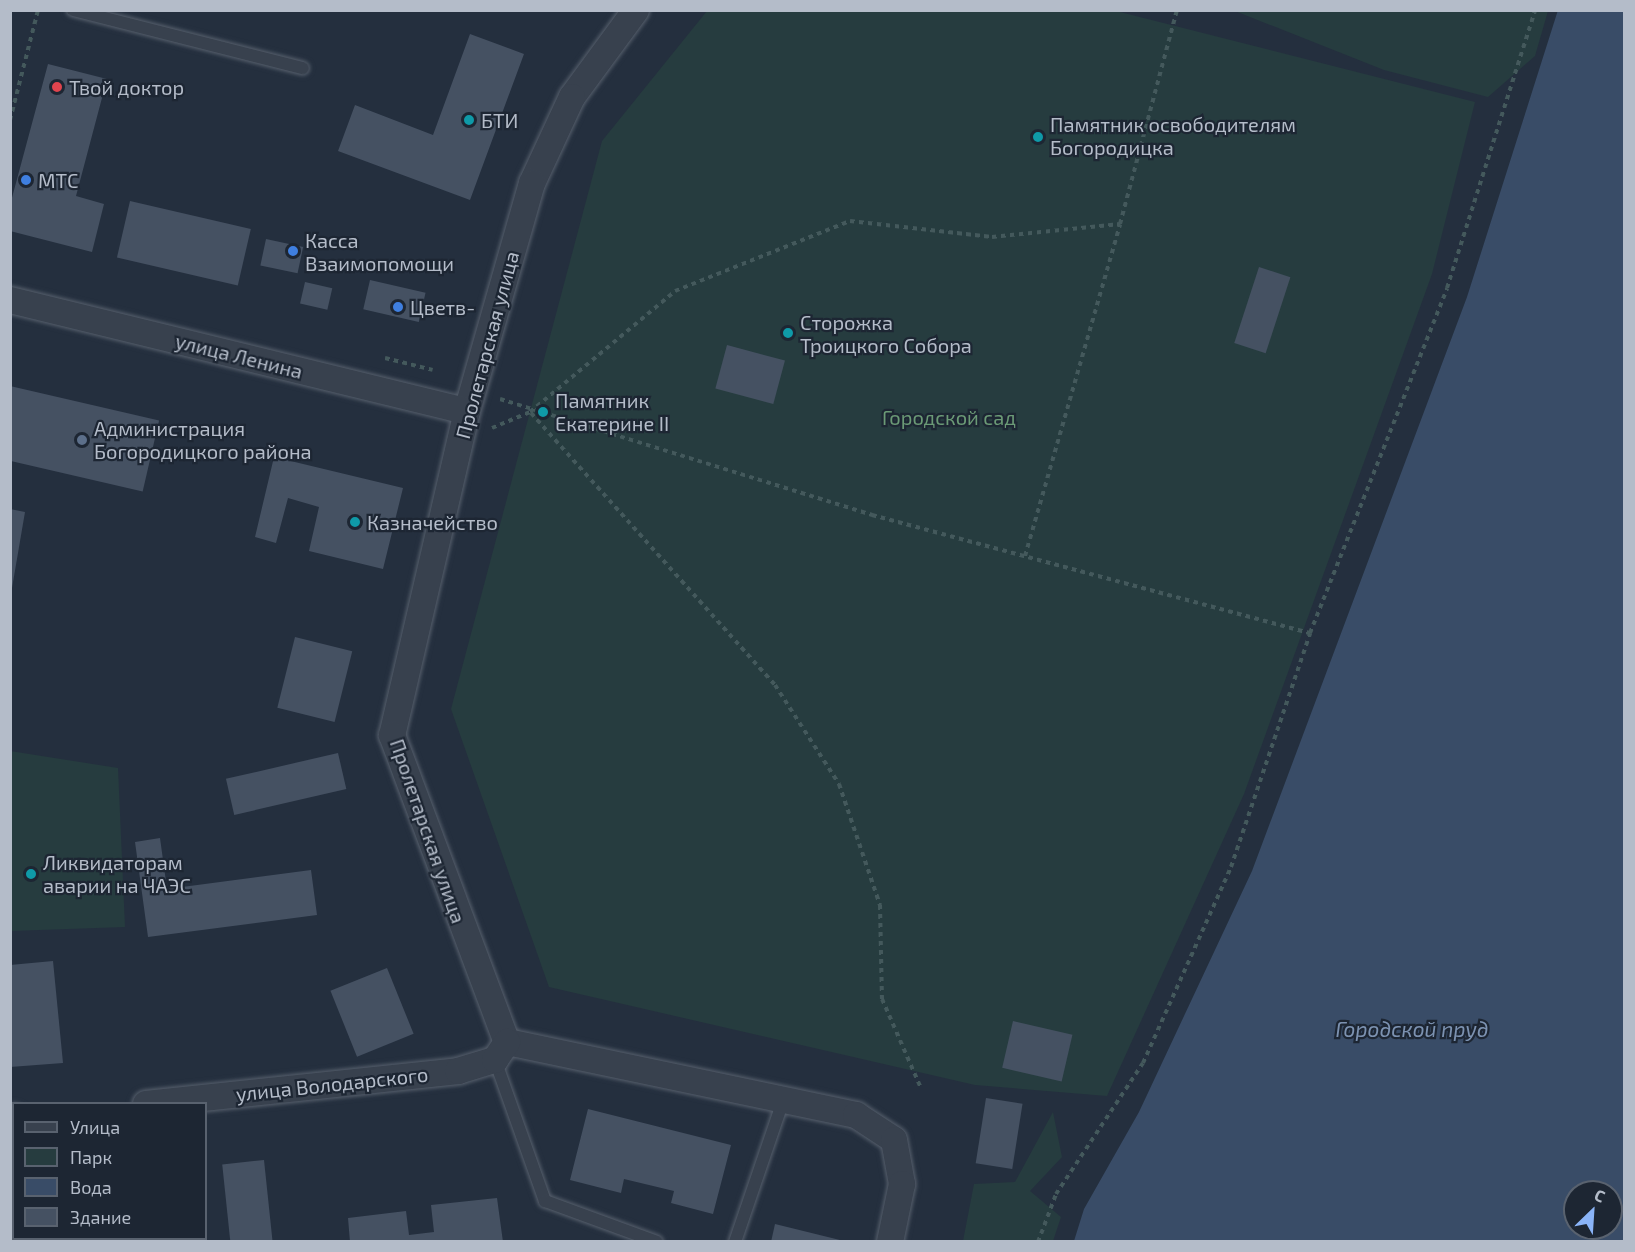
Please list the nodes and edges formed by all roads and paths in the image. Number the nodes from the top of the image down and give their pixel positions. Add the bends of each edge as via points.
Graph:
1 (38, 10) edge
2 (73, 10) edge
3 (636, 10) edge
4 (1177, 10) edge
5 (1535, 10) edge
6 (303, 68) dead end
7 (10, 120) edge
8 (1120, 224) junction
9 (10, 300) edge
10 (467, 411) junction
11 (530, 412) junction
12 (1025, 556) junction
13 (1310, 633) junction
14 (501, 1051) junction
15 (921, 1086) dead end
16 (165, 1102) edge
17 (782, 1104) junction
18 (657, 1242) edge
19 (735, 1242) edge
20 (890, 1242) edge
21 (1038, 1242) edge

1 - 7 path
2 - 6 lane
3 - 10 street, Пролетарская улица via 572,97 532,183
4 - 8 path
5 - 13 path via 1447,288
8 - 11 path via 992,237 850,221 675,291
8 - 12 path
9 - 10 street, улица Ленина
10 - 14 street, Пролетарская улица via 392,735
11 - 12 path
11 - 15 path via 775,686 839,784 880,905 882,999
12 - 13 path
13 - 21 path via 1232,867 1143,1063 1056,1194
14 - 16 street, улица Володарского via 458,1071
14 - 17 street
14 - 18 lane via 546,1201
17 - 19 lane
17 - 20 street via 855,1115 894,1140 902,1184

